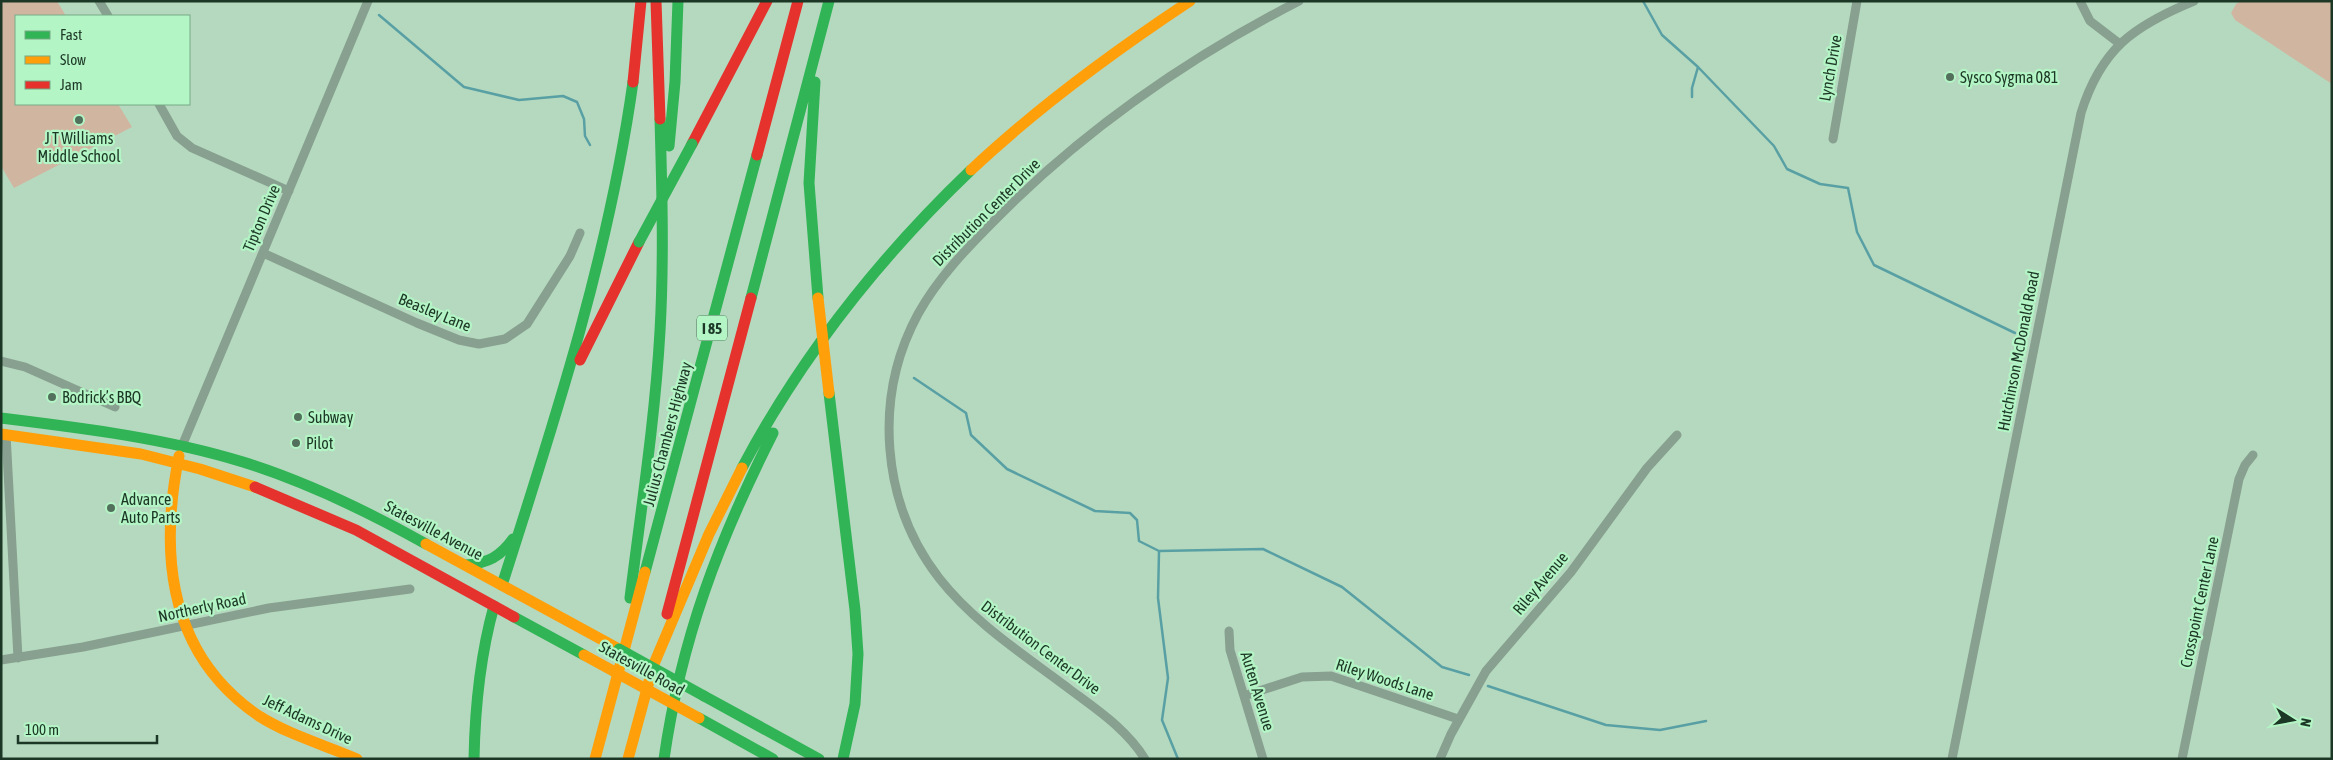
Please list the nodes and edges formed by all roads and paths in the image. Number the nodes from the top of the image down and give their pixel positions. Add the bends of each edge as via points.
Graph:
1 (99, 1) edge
2 (368, 1) edge
3 (641, 1) edge
4 (656, 1) edge
5 (678, 1) edge
6 (767, 1) edge
7 (798, 1) edge
8 (829, 1) edge
9 (1190, 1) edge
10 (1299, 1) edge
11 (1857, 1) edge
12 (2080, 1) edge
13 (2194, 1) edge
14 (107, 15) edge
15 (818, 43) junction
16 (2120, 44) junction
17 (160, 105) edge
18 (1833, 139) dead end
19 (289, 191) junction
20 (662, 212) junction
21 (580, 232) dead end
22 (263, 253) junction
23 (842, 314) junction
24 (1, 361) edge
25 (115, 407) dead end
26 (556, 415) junction
27 (1, 418) edge
28 (4, 434) edge
29 (1677, 435) dead end
30 (182, 446) junction
31 (2253, 455) dead end
32 (178, 462) junction
33 (5, 503) edge
34 (517, 533) junction
35 (466, 565) junction
36 (502, 585) junction
37 (410, 589) dead end
38 (494, 606) junction
39 (183, 625) junction
40 (1229, 631) dead end
41 (622, 655) junction
42 (18, 658) junction
43 (1, 660) edge
44 (652, 671) junction
45 (1244, 696) junction
46 (1458, 719) junction
47 (356, 759) edge
48 (474, 759) edge
49 (595, 759) edge
50 (628, 759) edge
51 (664, 759) edge
52 (773, 759) edge
53 (819, 759) edge
54 (843, 759) edge
55 (1145, 759) edge
56 (1263, 759) edge
57 (1440, 759) edge
58 (1952, 759) edge
59 (2182, 759) edge

1 - 14 street
2 - 19 street, Tipton Drive
3 - 26 main road via 632,97 614,201
4 - 20 main road
5 - 20 main road via 673,108
6 - 26 main road, bridge via 593,332
7 - 41 main road, Julius Chambers Highway / I 85
8 - 15 main road, I 85
9 - 23 main road via 1082,74 1003,139 906,236
10 - 55 street, Distribution Center Drive via 1213,49 1150,91 1026,189 934,288 910,331 894,379 889,417 892,473 910,530 928,564 952,594 981,622 1110,719 1132,740
11 - 18 street, Lynch Drive
12 - 16 street via 2090,21
13 - 16 street, Hutchinson McDonald Road via 2157,16
15 - 44 main road, I 85
15 - 54 main road, bridge via 809,183 812,252 858,654 855,704
16 - 58 street, Hutchinson McDonald Road via 2093,80 2081,113
17 - 19 street via 177,136 192,148
19 - 22 street, Tipton Drive
20 - 41 main road via 656,391
21 - 22 street, Beasley Lane via 570,256 527,324 505,339 479,344 459,340 417,323
22 - 30 street, Tipton Drive
23 - 44 main road via 801,369 748,455 706,543
23 - 51 main road via 778,424 721,543 682,662
24 - 25 street
26 - 34 main road
27 - 30 main road, Statesville Avenue via 124,434
28 - 32 main road via 89,445
28 - 33 street
29 - 46 street, Riley Avenue via 1641,476 1571,572 1486,671
30 - 32 main road, Jeff Adams Drive
30 - 35 main road, Statesville Avenue via 252,465 313,488
31 - 59 street, Crosspoint Center Lane via 2239,479
32 - 38 main road via 312,509
32 - 39 main road, Jeff Adams Drive via 171,542
33 - 42 street
34 - 35 main road via 495,560
34 - 36 main road
35 - 36 main road, Statesville Avenue
36 - 38 main road
36 - 53 main road, Statesville Avenue, bridge
37 - 39 street, Northerly Road via 269,608
38 - 48 main road via 478,700
38 - 52 main road, Statesville Road, bridge
39 - 42 street, Northerly Road
39 - 47 main road, Jeff Adams Drive via 206,668 246,707 276,725
40 - 45 street, Auten Avenue via 1230,650
41 - 49 main road, Julius Chambers Highway / I 85
42 - 43 street, Northerly Road
44 - 50 main road, I 85
45 - 46 street, Riley Woods Lane via 1302,677 1330,676
45 - 56 street, Auten Avenue
46 - 57 street, Riley Avenue

